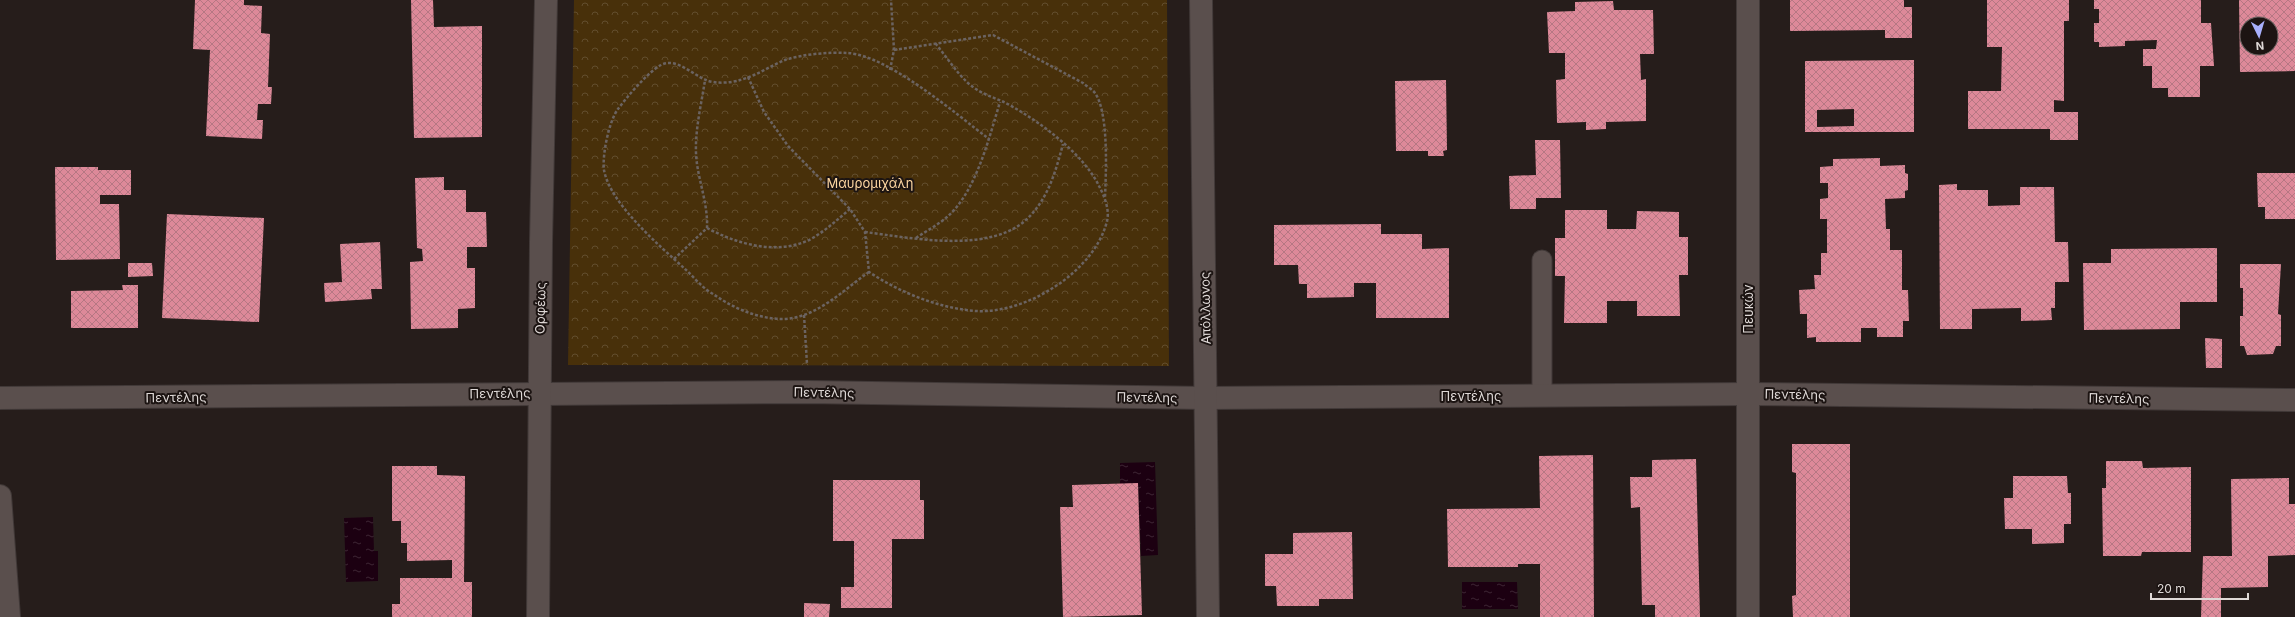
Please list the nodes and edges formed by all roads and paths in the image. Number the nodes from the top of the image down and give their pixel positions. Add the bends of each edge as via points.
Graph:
1 (546, 0) edge
2 (891, 0) edge
3 (1201, 0) edge
4 (1748, 0) edge
5 (936, 43) junction
6 (894, 50) junction
7 (890, 70) junction
8 (748, 77) junction
9 (705, 80) junction
10 (1000, 102) junction
11 (989, 139) junction
12 (1063, 144) junction
13 (1105, 198) junction
14 (850, 210) junction
15 (707, 228) junction
16 (865, 232) junction
17 (915, 238) junction
18 (674, 260) junction
19 (1542, 260) dead end
20 (869, 272) junction
21 (804, 315) junction
22 (808, 392) junction
23 (539, 393) junction
24 (1748, 394) junction
25 (1542, 395) junction
26 (0, 398) edge
27 (1206, 398) junction
28 (2295, 400) edge
29 (0, 496) edge
30 (9, 617) edge
31 (538, 617) edge
32 (1208, 617) edge
33 (1748, 617) edge

1 - 23 street, Ορφέως
2 - 6 path
3 - 27 street, Απόλλωνος
4 - 24 street, Πευκών
5 - 6 path
5 - 10 path via 968,82 988,97
5 - 13 path via 993,35 1094,92 1101,108 1105,143
6 - 7 path
7 - 8 path via 873,60 849,53 820,54 786,60
7 - 11 path via 921,87
8 - 9 path via 738,81
8 - 14 path via 764,112 788,146
9 - 15 path via 696,138 696,162 708,217
9 - 18 path via 672,62 664,63 651,71 617,110 604,149 604,170 614,192 643,231
10 - 11 path
10 - 12 path via 1012,106
11 - 17 path via 962,200 947,217
12 - 13 path via 1083,161
12 - 17 path via 1044,198 1030,217 1014,228 1000,236 979,239
13 - 20 path via 1108,219 1093,252 1062,281 1044,294 1021,304 998,310 954,308 912,295
14 - 15 path via 825,231 790,246 754,246 728,240
14 - 16 path
15 - 18 path
16 - 17 path
16 - 20 path
18 - 21 path via 711,294 735,307 760,317 783,319
19 - 25 lane
20 - 21 path via 829,302
21 - 22 path
22 - 23 street, Πεντέλης
22 - 27 street, Πεντέλης
23 - 26 street, Πεντέλης
23 - 31 street, Ορφέως
24 - 25 street, Πεντέλης
24 - 28 street, Πεντέλης
24 - 33 street, Πευκών
25 - 27 street, Πεντέλης
27 - 32 street, Απόλλωνος
29 - 30 street

